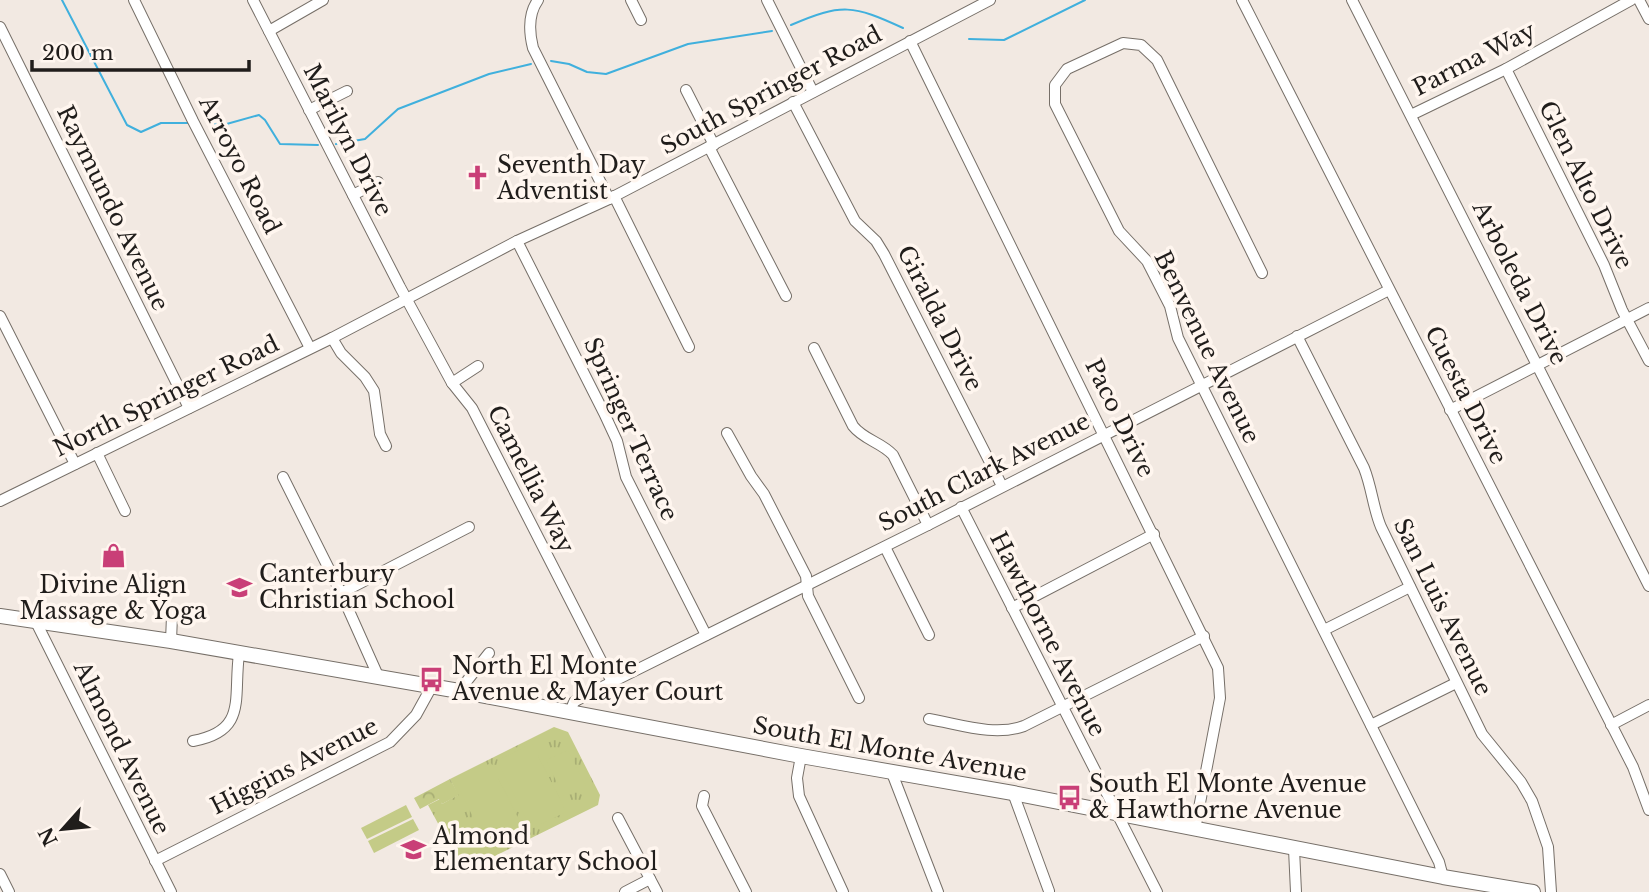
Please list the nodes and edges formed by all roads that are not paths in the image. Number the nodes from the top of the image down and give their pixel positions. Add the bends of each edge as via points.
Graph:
1 (134, 0) edge
2 (253, 0) edge
3 (323, 0) edge
4 (538, 0) edge
5 (631, 0) edge
6 (767, 0) edge
7 (990, 0) edge
8 (1242, 0) edge
9 (1353, 0) edge
10 (1631, 0) edge
11 (1639, 0) edge
12 (1649, 19) edge
13 (641, 20) dead end
14 (0, 27) edge
15 (269, 31) junction
16 (910, 41) junction
17 (1506, 69) junction
18 (686, 90) dead end
19 (347, 91) dead end
20 (813, 92) junction
21 (793, 102) junction
22 (309, 110) junction
23 (1410, 115) junction
24 (711, 146) junction
25 (378, 182) dead end
26 (353, 195) junction
27 (612, 197) junction
28 (517, 241) junction
29 (1262, 273) dead end
30 (1389, 290) junction
31 (786, 296) dead end
32 (407, 299) junction
33 (1649, 308) edge
34 (0, 316) edge
35 (1627, 319) junction
36 (1297, 336) junction
37 (332, 338) junction
38 (689, 347) dead end
39 (310, 348) junction
40 (814, 348) dead end
41 (1649, 360) edge
42 (1538, 365) junction
43 (478, 366) dead end
44 (452, 383) junction
45 (1201, 384) junction
46 (189, 408) junction
47 (1450, 410) junction
48 (727, 433) dead end
49 (1105, 434) junction
50 (386, 446) dead end
51 (97, 453) junction
52 (75, 464) junction
53 (283, 477) dead end
54 (1002, 486) junction
55 (0, 501) edge
56 (961, 507) junction
57 (125, 511) dead end
58 (928, 525) junction
59 (469, 527) dead end
60 (1154, 534) junction
61 (885, 547) junction
62 (807, 586) junction
63 (1649, 586) edge
64 (1410, 587) junction
65 (341, 593) junction
66 (1012, 608) junction
67 (168, 609) dead end
68 (0, 616) edge
69 (36, 622) junction
70 (55, 625) junction
71 (1324, 630) junction
72 (706, 635) junction
73 (929, 635) dead end
74 (1204, 636) junction
75 (171, 640) junction
76 (489, 653) dead end
77 (239, 654) junction
78 (54, 657) junction
79 (379, 678) junction
80 (612, 682) junction
81 (1456, 683) junction
82 (432, 687) junction
83 (460, 691) junction
84 (859, 698) dead end
85 (1649, 705) edge
86 (1062, 708) junction
87 (576, 713) junction
88 (929, 719) dead end
89 (1371, 725) junction
90 (1611, 725) junction
91 (193, 741) dead end
92 (800, 756) junction
93 (892, 773) junction
94 (1013, 793) junction
95 (704, 796) dead end
96 (1649, 810) edge
97 (1117, 814) junction
98 (618, 818) dead end
99 (1195, 829) junction
100 (1294, 849) junction
101 (155, 861) junction
102 (0, 874) edge
103 (1443, 877) junction
104 (650, 879) junction
105 (1049, 891) edge
106 (9, 892) edge
107 (171, 892) edge
108 (625, 892) edge
109 (657, 892) edge
110 (746, 892) edge
111 (843, 892) edge
112 (938, 892) edge
113 (1157, 892) edge
114 (1296, 892) edge
115 (1528, 892) edge
116 (1551, 892) edge

1 - 39 street, Arroyo Road
2 - 15 street, Marilyn Drive
3 - 15 street
4 - 27 street via 529,31 533,48
5 - 13 street
6 - 20 street
7 - 16 street, South Springer Road
8 - 30 street, Cuesta Drive
9 - 23 street, Arboleda Drive
10 - 17 street, Parma Way
11 - 12 street
14 - 46 street, Raymundo Avenue
15 - 22 street, Marilyn Drive
16 - 20 street, South Springer Road
16 - 49 street, Paco Drive
17 - 23 street, Parma Way
17 - 35 street, Glen Alto Drive
18 - 24 street
19 - 22 street
20 - 21 street, South Springer Road
21 - 24 street, South Springer Road
21 - 54 street, Giralda Drive via 855,221 884,254
22 - 26 street, Marilyn Drive
23 - 42 street, Arboleda Drive
24 - 27 street, South Springer Road
24 - 31 street
25 - 26 street
26 - 32 street, Marilyn Drive
27 - 28 street, South Springer Road
27 - 38 street
28 - 32 street, South Springer Road
28 - 72 street, Springer Terrace via 604,413 626,477
29 - 45 street, Benvenue Avenue via 1157,60 1141,45 1123,43 1067,69 1055,85 1055,104 1119,232 1147,261
30 - 36 street, South Clark Avenue
30 - 47 street, Cuesta Drive
32 - 37 street, South Springer Road
32 - 44 street, Camellia Way
33 - 35 street
34 - 52 street
35 - 41 street, Glen Alto Drive
35 - 42 street
36 - 45 street, South Clark Avenue
36 - 64 street, San Luis Avenue via 1364,468 1373,509
37 - 39 street, South Springer Road
37 - 50 street via 374,391
39 - 46 street, North Springer Road
40 - 58 street via 853,426 893,455
42 - 47 street
42 - 63 street, Arboleda Drive
43 - 44 street
44 - 80 street, Camellia Way via 472,408
45 - 49 street, South Clark Avenue
45 - 71 street, Benvenue Avenue
46 - 51 street, North Springer Road
47 - 90 street, Cuesta Drive
48 - 62 street via 764,494
49 - 54 street, South Clark Avenue
49 - 60 street, Paco Drive
51 - 52 street, North Springer Road
51 - 57 street
52 - 55 street, North Springer Road
53 - 65 street
54 - 56 street, South Clark Avenue
56 - 58 street, South Clark Avenue
56 - 66 street, Hawthorne Avenue
58 - 61 street, South Clark Avenue
59 - 65 street
60 - 66 street
60 - 74 street, Paco Drive
61 - 62 street, South Clark Avenue
61 - 73 street
62 - 72 street, South Clark Avenue
62 - 84 street
64 - 71 street
64 - 81 street, San Luis Avenue
65 - 79 street
66 - 86 street, Hawthorne Avenue
67 - 75 street
68 - 69 main road, South El Monte Avenue
69 - 70 main road, South El Monte Avenue
69 - 78 street, Almond Avenue
70 - 75 main road, South El Monte Avenue
70 - 78 street via 51,635
71 - 89 street, Benvenue Avenue
72 - 80 street, South Clark Avenue
74 - 86 street
74 - 99 street, Paco Drive via 1221,684
75 - 77 main road, South El Monte Avenue
76 - 83 street
77 - 79 main road, South El Monte Avenue
77 - 91 street via 228,726 212,737
78 - 101 street, Almond Avenue
79 - 82 main road, South El Monte Avenue
80 - 87 street, South Clark Avenue via 574,702
81 - 89 street
81 - 116 street, San Luis Avenue via 1482,734 1532,801 1548,847
82 - 83 main road, South El Monte Avenue
82 - 101 street, Higgins Avenue via 416,715 390,741
83 - 87 main road, South El Monte Avenue
85 - 90 street
86 - 88 street via 1010,731
86 - 97 street, Hawthorne Avenue
87 - 92 main road, South El Monte Avenue
89 - 103 street, Benvenue Avenue
90 - 96 street, Cuesta Drive
92 - 93 main road, South El Monte Avenue
92 - 111 street via 799,796
93 - 94 main road, South El Monte Avenue
93 - 112 street
94 - 97 main road, South El Monte Avenue
94 - 105 street
95 - 110 street via 702,806
97 - 99 main road, South El Monte Avenue
97 - 113 street, Hawthorne Avenue
98 - 104 street
99 - 100 main road, South El Monte Avenue
100 - 103 main road, South El Monte Avenue
100 - 114 street
101 - 107 street, Almond Avenue
102 - 106 street
103 - 115 main road, South El Monte Avenue
104 - 108 street
104 - 109 street

